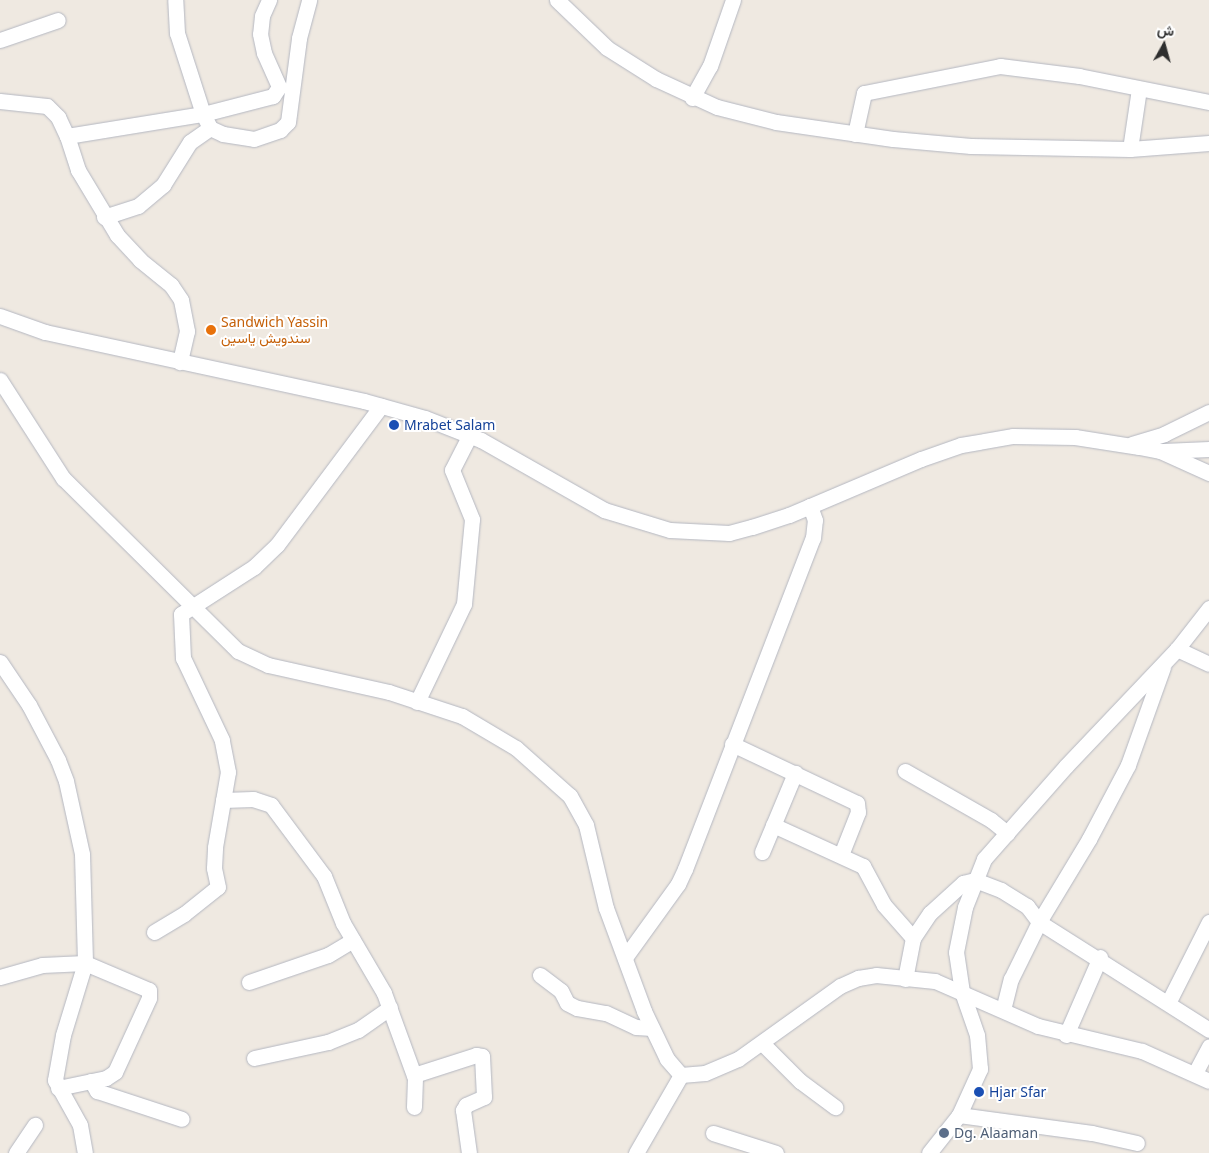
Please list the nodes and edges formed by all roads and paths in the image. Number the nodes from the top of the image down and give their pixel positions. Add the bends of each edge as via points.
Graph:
1 (175, 0) edge
2 (268, 0) edge
3 (309, 0) edge
4 (557, 0) edge
5 (733, 0) edge
6 (58, 20) dead end
7 (0, 40) edge
8 (1139, 89) junction
9 (276, 94) junction
10 (692, 98) junction
11 (0, 101) edge
12 (1209, 102) edge
13 (291, 110) junction
14 (203, 114) junction
15 (210, 128) junction
16 (855, 134) junction
17 (67, 136) junction
18 (1209, 144) edge
19 (1130, 149) junction
20 (104, 217) junction
21 (0, 316) edge
22 (180, 362) junction
23 (0, 380) edge
24 (381, 406) junction
25 (1209, 412) edge
26 (470, 436) junction
27 (1128, 445) junction
28 (1209, 449) edge
29 (1160, 451) junction
30 (1209, 473) edge
31 (810, 506) junction
32 (190, 605) junction
33 (1209, 608) edge
34 (1177, 649) junction
35 (0, 662) edge
36 (1165, 662) junction
37 (1209, 664) edge
38 (417, 702) junction
39 (732, 744) junction
40 (905, 771) dead end
41 (795, 773) junction
42 (223, 800) junction
43 (773, 825) junction
44 (1007, 833) junction
45 (762, 852) dead end
46 (841, 855) junction
47 (975, 880) junction
48 (1039, 922) junction
49 (1209, 922) edge
50 (154, 932) dead end
51 (913, 938) junction
52 (353, 940) junction
53 (626, 956) junction
54 (1100, 957) junction
55 (85, 963) junction
56 (540, 975) dead end
57 (0, 977) edge
58 (905, 979) junction
59 (248, 982) dead end
60 (962, 992) junction
61 (1168, 1003) junction
62 (390, 1008) junction
63 (1003, 1010) junction
64 (652, 1028) junction
65 (1209, 1030) edge
66 (1066, 1035) junction
67 (762, 1043) junction
68 (1209, 1047) edge
69 (254, 1058) dead end
70 (1195, 1073) junction
71 (414, 1075) junction
72 (681, 1075) junction
73 (90, 1081) junction
74 (1209, 1081) edge
75 (58, 1088) junction
76 (414, 1107) dead end
77 (835, 1107) dead end
78 (959, 1115) junction
79 (182, 1119) dead end
80 (35, 1125) dead end
81 (713, 1133) dead end
82 (1137, 1143) dead end
83 (932, 1151) edge
84 (16, 1153) edge
85 (85, 1153) edge
86 (469, 1153) edge
87 (636, 1153) edge
88 (776, 1153) edge

1 - 14 street via 177,33
2 - 9 street via 260,34 264,53 279,87
3 - 13 street via 299,38
4 - 10 street via 607,48
5 - 10 street via 710,66
6 - 7 street
8 - 12 street
8 - 16 street via 1016,66 977,69 864,93
8 - 19 street
9 - 13 street
9 - 14 street
10 - 16 street via 768,120
11 - 17 street via 47,106 58,117
13 - 15 street via 288,122 280,130 254,139 241,139
14 - 15 street
14 - 17 street
15 - 20 street via 190,142 163,184 138,206
16 - 19 street via 971,146
17 - 20 street via 78,170
18 - 19 street
20 - 22 street via 128,248 171,285 181,300 187,332
21 - 22 street via 46,332
22 - 24 street
23 - 32 street via 62,478
24 - 26 street via 425,418
24 - 32 street via 277,545 222,590
25 - 27 street via 1164,434
26 - 31 street via 604,510 638,523 670,530 729,533
26 - 38 street via 452,470 472,519 464,604
27 - 29 street
27 - 31 street via 1043,435 985,439 921,459
28 - 29 street
29 - 30 street
31 - 39 street via 815,520 813,538
32 - 38 street via 229,644 249,658
32 - 42 street via 181,614 179,625 182,658 222,740 228,772
33 - 34 street
34 - 36 street
34 - 37 street
35 - 55 street via 38,722 66,781 82,854
36 - 44 street
36 - 48 street via 1128,765
38 - 53 street via 462,716 484,728 533,761 570,796 586,825 606,908
39 - 41 street
39 - 53 street via 678,884
40 - 44 street via 991,820
41 - 43 street
41 - 46 street via 857,803 858,812
42 - 50 street via 215,854 218,887 206,899
42 - 52 street via 253,799 271,805 324,876
43 - 45 street
43 - 46 street
44 - 47 street via 984,859
46 - 51 street via 866,869 881,900
47 - 48 street via 1001,890 1027,906
47 - 51 street via 963,883 930,913
47 - 60 street via 965,907 956,952
48 - 54 street
48 - 63 street via 1010,979
49 - 61 street
51 - 58 street
52 - 59 street via 328,955
52 - 62 street via 380,982
53 - 64 street
54 - 61 street
54 - 66 street
55 - 57 street via 42,965
55 - 73 street via 144,985 150,998 115,1072
55 - 75 street via 57,1059 55,1080
56 - 64 street via 577,1008 606,1013 636,1027
58 - 60 street via 935,981
58 - 67 street via 876,975 840,986
60 - 63 street
60 - 78 street via 977,1035 980,1069
61 - 65 street
62 - 69 street via 358,1030 328,1042
62 - 71 street
63 - 66 street
64 - 72 street via 667,1059
66 - 70 street via 1142,1050
67 - 72 street via 722,1067 692,1076
67 - 77 street via 800,1081
68 - 70 street
70 - 74 street
71 - 76 street
71 - 86 street via 476,1055 482,1056 484,1097 462,1110
72 - 87 street
73 - 75 street
73 - 79 street via 97,1090
75 - 85 street via 80,1125
78 - 82 street via 1092,1133
78 - 83 street
80 - 84 street
81 - 88 street

